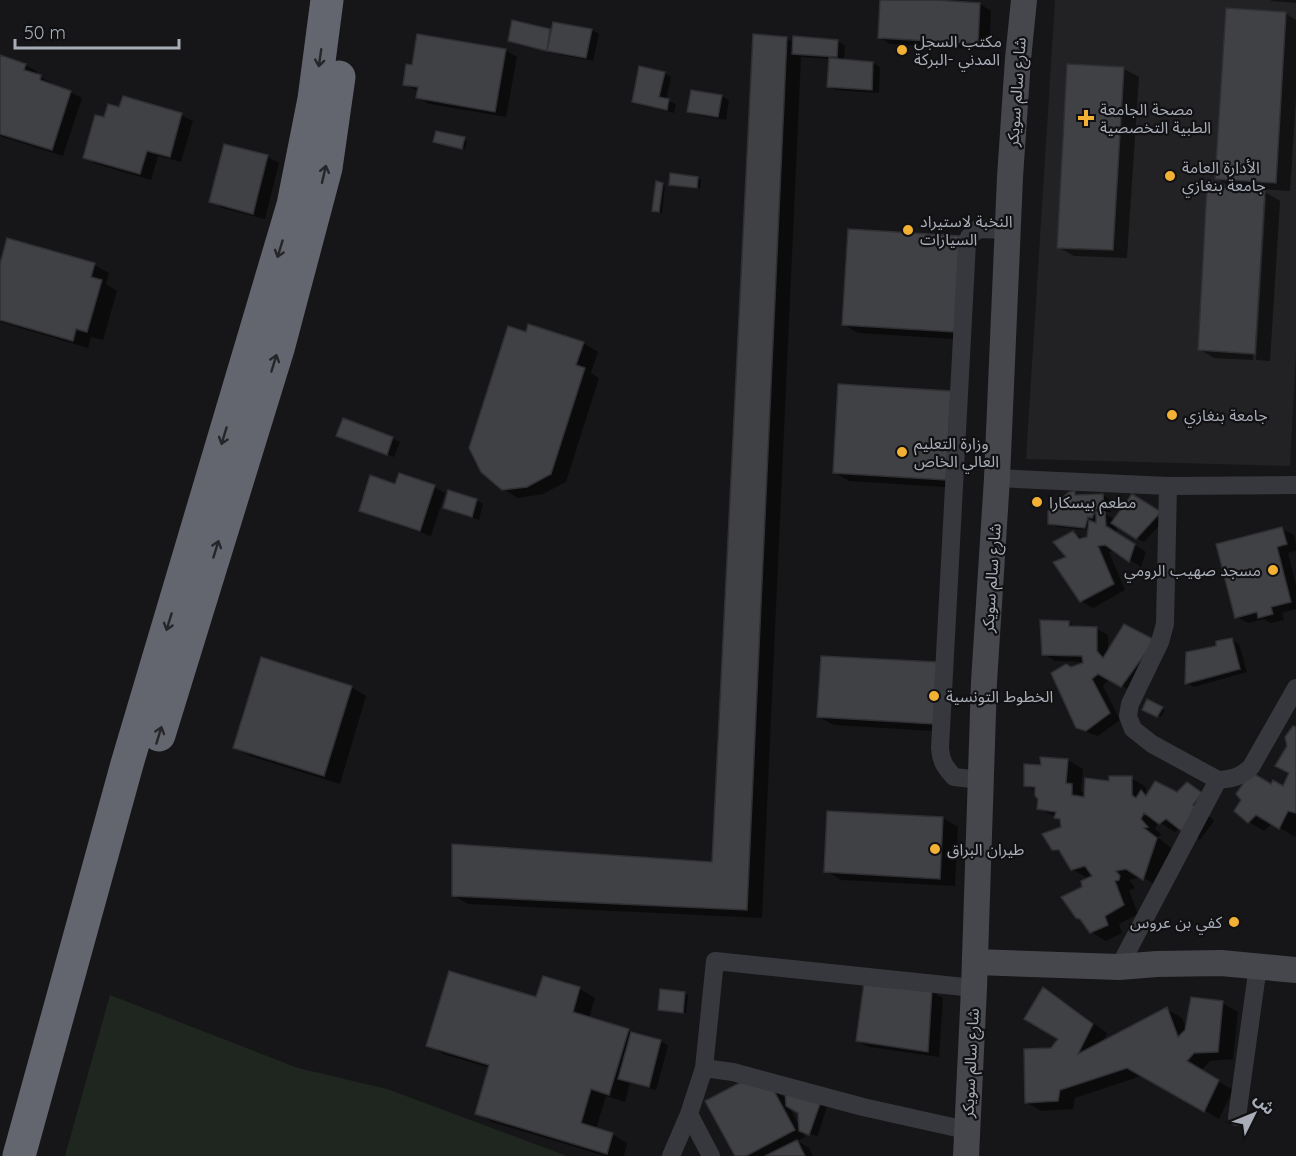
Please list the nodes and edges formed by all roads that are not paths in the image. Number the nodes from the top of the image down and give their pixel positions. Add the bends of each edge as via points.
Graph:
1 (327, 0) edge
2 (350, 0) edge
3 (1024, 0) edge
4 (1008, 230) junction
5 (997, 478) junction
6 (1296, 485) edge
7 (1168, 486) junction
8 (1296, 688) edge
9 (981, 780) junction
10 (1218, 780) junction
11 (975, 963) junction
12 (1257, 966) junction
13 (1119, 967) junction
14 (1296, 970) edge
15 (974, 988) junction
16 (704, 1068) junction
17 (689, 1114) junction
18 (1237, 1117) dead end
19 (966, 1131) junction
20 (19, 1156) edge
21 (42, 1156) edge
22 (671, 1156) edge
23 (711, 1156) edge
24 (966, 1156) edge

1 -> 20 highway via 314,99 293,205 127,764
21 -> 2 highway via 122,853 281,337 326,168
3 - 4 street, شارع سالم سويكر
4 - 5 street, شارع سالم سويكر
4 - 9 street via 978,229 967,244 940,748 941,758 954,777
5 - 7 street
5 - 9 street, شارع سالم سويكر
6 - 7 street
7 - 10 street via 1165,624 1128,716 1133,729 1152,744
8 - 10 street via 1251,767 1238,777
9 - 11 street, شارع سالم سويكر
10 - 13 street
11 - 13 street
11 - 15 street, شارع سالم سويكر
12 - 13 street via 1221,963
12 - 14 street
12 - 18 street
15 - 16 street via 715,961
15 - 19 street, شارع سالم سويكر
16 - 17 street
16 - 19 street
17 - 22 street
17 - 23 street
19 - 24 street, شارع سالم سويكر

